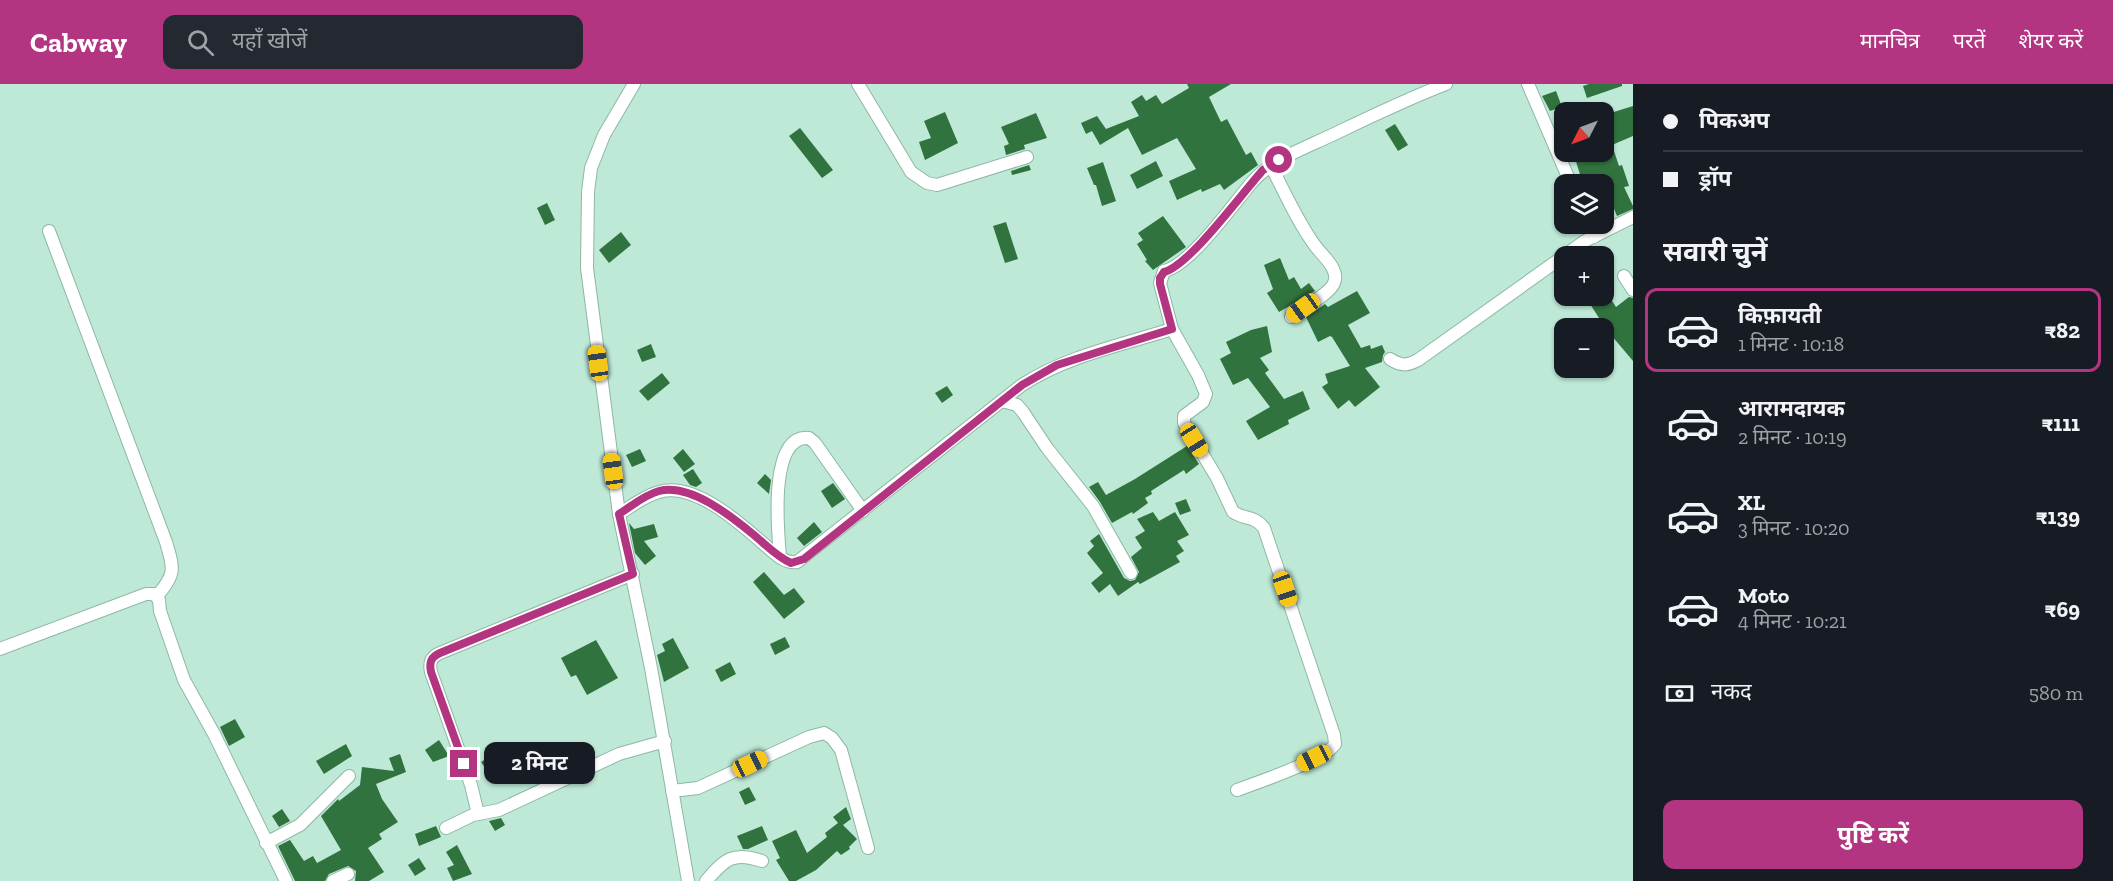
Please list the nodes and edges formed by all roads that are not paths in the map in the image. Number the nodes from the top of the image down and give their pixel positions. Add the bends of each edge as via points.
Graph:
1 (634, 84) edge
2 (858, 84) edge
3 (1446, 84) edge
4 (1528, 84) edge
5 (1027, 157) dead end
6 (1271, 166) junction
7 (1567, 174) edge
8 (1633, 217) edge
9 (49, 231) dead end
10 (1593, 234) edge
11 (1594, 237) junction
12 (1624, 276) dead end
13 (1633, 290) edge
14 (1291, 317) dead end
15 (1172, 329) junction
16 (1390, 359) dead end
17 (1002, 401) junction
18 (863, 511) junction
19 (619, 514) junction
20 (780, 557) junction
21 (1131, 573) dead end
22 (633, 574) junction
23 (157, 596) junction
24 (0, 649) edge
25 (656, 743) junction
26 (349, 776) dead end
27 (1237, 790) dead end
28 (672, 792) junction
29 (478, 814) junction
30 (447, 828) dead end
31 (266, 843) junction
32 (868, 849) dead end
33 (762, 861) dead end
34 (348, 874) dead end
35 (286, 881) edge
36 (333, 881) edge
37 (688, 881) edge
38 (706, 881) edge

1 - 19 street via 599,145 588,192 588,283
2 - 5 street via 911,172 927,183 937,184
3 - 6 street
4 - 7 street
6 - 14 street via 1335,278 1326,292
6 - 15 street via 1263,170 1189,255 1160,278
8 - 11 street
9 - 23 street via 166,542 173,567 168,583
10 - 11 street
11 - 16 street via 1418,360 1401,365
12 - 13 street
15 - 17 street via 1057,365
15 - 27 street via 1206,394 1203,402 1184,416 1184,423 1233,512 1252,518 1264,528 1334,735 1335,744 1329,751
17 - 18 street
17 - 21 street via 1017,405 1023,412 1093,506
18 - 20 street via 804,559 791,563
18 - 20 street via 815,443 809,438 801,439 787,449 781,466
19 - 20 street via 646,496 675,489 719,510
19 - 22 street
22 - 25 street
22 - 29 street via 432,658 431,672
23 - 24 street via 146,594
23 - 31 street via 184,680
25 - 28 street
25 - 29 street via 619,754 499,810
26 - 31 street via 300,825
28 - 32 street via 698,788 809,737 824,734 841,750
28 - 37 street
29 - 30 street
31 - 35 street
33 - 38 street via 738,855
34 - 36 street

